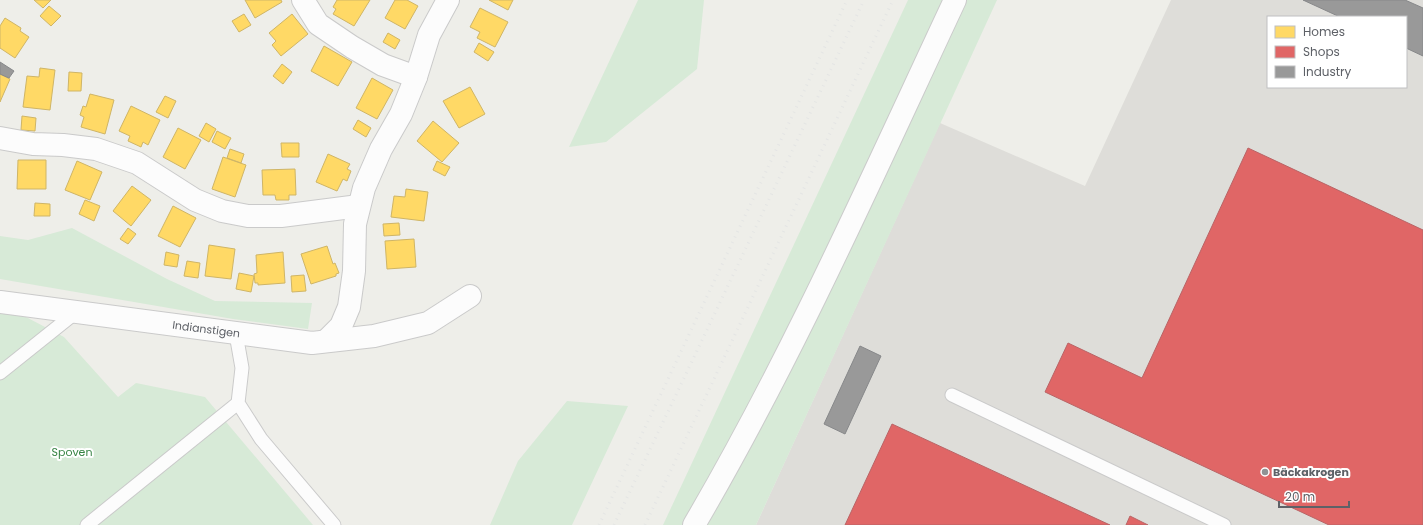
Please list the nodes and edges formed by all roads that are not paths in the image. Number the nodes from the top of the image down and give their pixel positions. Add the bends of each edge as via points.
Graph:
1 (303, 0) edge
2 (448, 0) edge
3 (955, 0) edge
4 (416, 77) junction
5 (0, 138) edge
6 (359, 206) junction
7 (470, 296) dead end
8 (0, 302) edge
9 (75, 313) junction
10 (236, 334) junction
11 (326, 341) junction
12 (0, 373) edge
13 (952, 395) dead end
14 (238, 403) junction
15 (87, 525) edge
16 (334, 525) edge
17 (694, 525) edge
18 (1224, 525) edge

1 - 4 street via 318,24 383,65
2 - 4 street via 429,36
3 - 17 street via 799,333 738,451
4 - 6 street via 401,114 381,149
5 - 6 street via 103,152 137,163 195,200 235,214 281,216
6 - 11 street via 354,224 354,272 349,308 341,326
7 - 11 street via 428,323 374,336
8 - 9 street, Indianstigen
9 - 10 street, Indianstigen
9 - 12 lane
10 - 11 street via 312,343
10 - 14 lane, Indianstigen via 242,368
13 - 18 lane
14 - 15 lane
14 - 16 lane via 261,439

